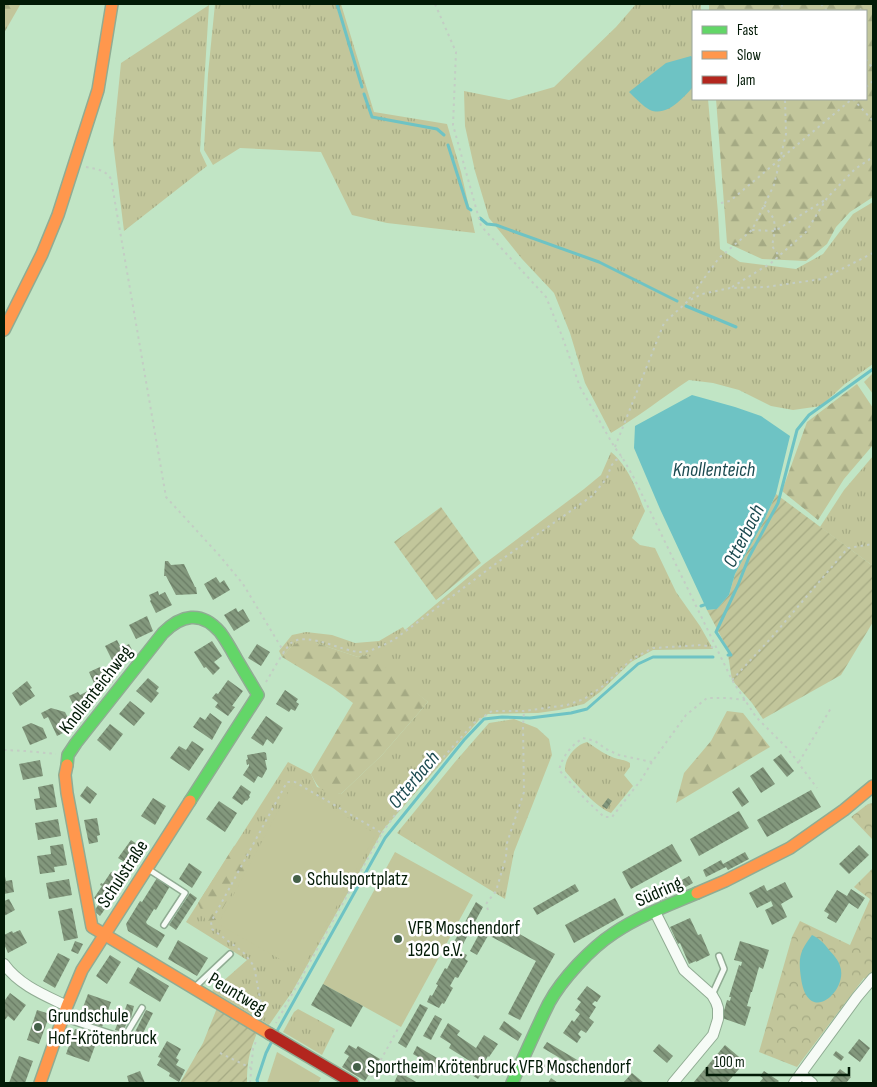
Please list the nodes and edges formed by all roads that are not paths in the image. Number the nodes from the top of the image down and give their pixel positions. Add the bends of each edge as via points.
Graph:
1 (112, 4) edge
2 (4, 330) edge
3 (258, 695) joint
4 (873, 786) edge
5 (147, 868) junction
6 (655, 912) junction
7 (164, 925) dead end
8 (104, 935) junction
9 (230, 954) dead end
10 (718, 956) dead end
11 (4, 964) edge
12 (873, 978) edge
13 (193, 988) junction
14 (712, 995) junction
15 (67, 1006) junction
16 (142, 1008) dead end
17 (62, 1018) junction
18 (801, 1074) junction
19 (40, 1083) edge
20 (353, 1083) edge
21 (512, 1083) edge
22 (673, 1083) edge
23 (794, 1083) edge
24 (812, 1083) edge

1 - 2 street via 98,90 58,215
3 - 5 street, Schulstraße
3 - 8 street, Knollenteichweg via 213,623 185,617 163,633 68,755 67,793 89,916 92,927
4 - 6 street, Südring via 790,848
5 - 7 lane via 185,893
5 - 8 street, Schulstraße
6 - 14 street via 684,970
6 - 21 street, Südring via 614,933 564,981 550,1002
8 - 13 street, Peuntweg
8 - 15 street, Schulstraße via 82,970
9 - 13 lane
10 - 14 lane via 724,968
11 - 15 street via 30,987
12 - 18 street
13 - 20 street, Peuntweg
14 - 22 street via 718,1008 713,1035
15 - 17 street, Schulstraße
16 - 17 lane via 124,1038
17 - 19 street, Schulstraße
18 - 23 street
18 - 24 street

